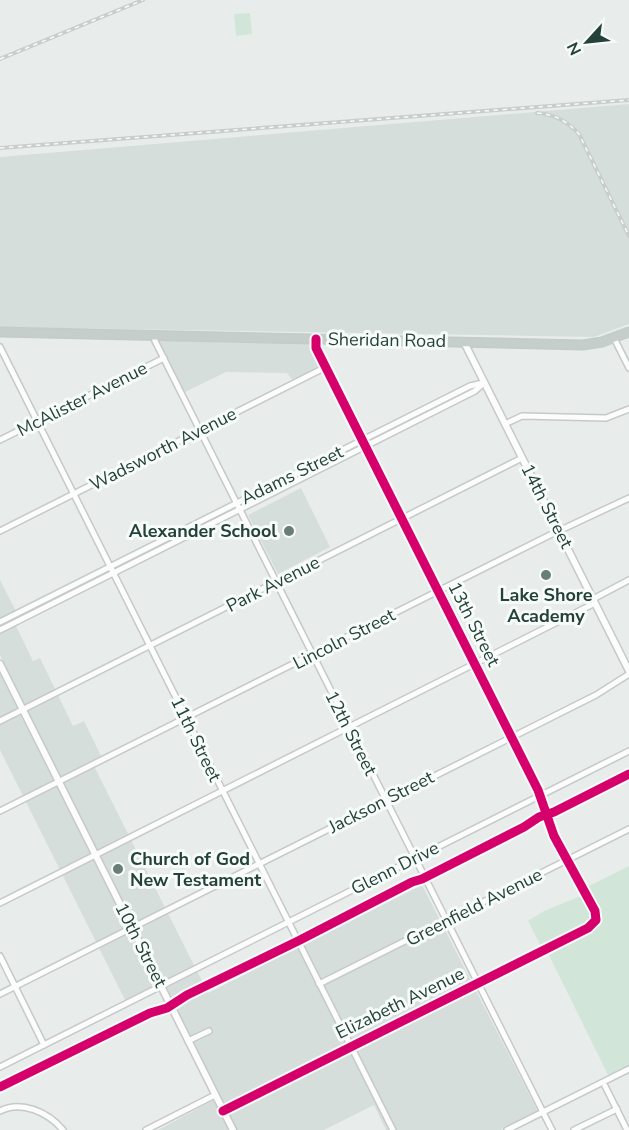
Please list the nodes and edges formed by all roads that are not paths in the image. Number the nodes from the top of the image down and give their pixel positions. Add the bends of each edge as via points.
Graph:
1 (0, 332) edge
2 (629, 332) edge
3 (154, 335) junction
4 (614, 338) junction
5 (316, 339) junction
6 (464, 342) junction
7 (1, 351) edge
8 (164, 358) junction
9 (326, 367) junction
10 (629, 368) edge
11 (484, 382) junction
12 (629, 409) edge
13 (37, 422) junction
14 (505, 424) junction
15 (200, 430) junction
16 (0, 440) edge
17 (365, 443) junction
18 (522, 458) junction
19 (73, 494) junction
20 (629, 498) edge
21 (236, 503) junction
22 (239, 510) junction
23 (402, 519) junction
24 (0, 531) edge
25 (559, 531) junction
26 (110, 567) junction
27 (113, 573) junction
28 (629, 580) edge
29 (276, 582) junction
30 (439, 591) junction
31 (594, 601) junction
32 (0, 622) edge
33 (0, 630) edge
34 (149, 646) junction
35 (312, 655) junction
36 (0, 664) edge
37 (475, 664) junction
38 (629, 673) edge
39 (23, 710) junction
40 (186, 718) junction
41 (0, 721) edge
42 (349, 727) junction
43 (512, 736) junction
44 (629, 751) edge
45 (59, 782) junction
46 (222, 791) junction
47 (541, 795) junction
48 (385, 800) junction
49 (0, 811) edge
50 (629, 829) edge
51 (95, 854) junction
52 (414, 858) junction
53 (568, 859) junction
54 (258, 863) junction
55 (0, 903) edge
56 (446, 921) junction
57 (287, 922) junction
58 (592, 925) joint
59 (131, 927) junction
60 (0, 956) edge
61 (478, 983) junction
62 (319, 984) junction
63 (15, 986) junction
64 (161, 986) junction
65 (0, 994) edge
66 (209, 1031) dead end
67 (188, 1041) junction
68 (44, 1045) junction
69 (350, 1046) junction
70 (0, 1067) edge
71 (629, 1069) edge
72 (605, 1086) dead end
73 (216, 1095) junction
74 (616, 1109) junction
75 (0, 1111) edge
76 (223, 1111) junction
77 (543, 1112) junction
78 (63, 1130) edge
79 (146, 1130) edge
80 (233, 1130) edge
81 (393, 1130) edge
82 (507, 1130) edge
83 (552, 1130) edge
84 (574, 1130) edge
85 (627, 1130) edge

1 - 3 highway, Sheridan Road
2 - 4 highway, Sheridan Road
3 - 5 highway, Sheridan Road
3 - 8 street, 12th Street
4 - 6 highway, Sheridan Road via 591,344
4 - 10 street
5 - 6 highway, Sheridan Road
5 - 9 street, 13th Street via 316,348
6 - 11 street, 14th Street
7 - 13 street, 11th Street
8 - 13 street, McAlister Avenue
8 - 15 street, 12th Street
9 - 15 street, Wadsworth Avenue
9 - 17 street, 13th Street
11 - 14 street, 14th Street
11 - 17 street, Adams Street via 475,391
12 - 14 street via 606,418 522,416
13 - 16 street, McAlister Avenue
13 - 19 street, 11th Street
14 - 18 street, 14th Street
15 - 19 street, Wadsworth Avenue
15 - 21 street, 12th Street
17 - 21 street, Adams Street
17 - 22 street, Adams Street
17 - 23 street, 13th Street
18 - 23 street, Park Avenue
18 - 25 street, 14th Street
19 - 24 street, Wadsworth Avenue
19 - 26 street, 11th Street
20 - 25 street, Lincoln Street
21 - 22 street, 12th Street
21 - 26 street, Adams Street
22 - 27 street, Adams Street
22 - 29 street, 12th Street
23 - 29 street, Park Avenue
23 - 30 street, 13th Street
25 - 30 street, Lincoln Street
25 - 31 street, 14th Street
26 - 27 street, 11th Street
26 - 32 street, Adams Street
27 - 33 street, Adams Street
27 - 34 street, 11th Street
28 - 31 street
29 - 34 street, Park Avenue
29 - 35 street, 12th Street
30 - 35 street, Lincoln Street
30 - 37 street, 13th Street
31 - 37 street
31 - 38 street, 14th Street
34 - 39 street, Park Avenue
34 - 40 street, 11th Street
35 - 40 street, Lincoln Street
35 - 42 street, 12th Street
36 - 39 street, 10th Street
37 - 42 street
37 - 43 street, 13th Street
38 - 43 street, Jackson Street via 596,695
39 - 41 street, Park Avenue
39 - 45 street, 10th Street
40 - 45 street, Lincoln Street
40 - 46 street, 11th Street
42 - 46 street
42 - 48 street, 12th Street
43 - 47 street, 13th Street
43 - 48 street, Jackson Street
44 - 47 street, Glenn Drive
45 - 49 street, Lincoln Street
45 - 51 street, 10th Street
46 - 51 street
46 - 54 street, 11th Street
47 - 52 street, Glenn Drive
47 - 53 street, 13th Street via 550,825
48 - 52 street, 12th Street
48 - 54 street, Jackson Street
50 - 53 street, Greenfield Avenue
51 - 55 street
51 - 59 street, 10th Street
52 - 56 street, 12th Street
52 - 57 street, Glenn Drive
53 - 56 street, Greenfield Avenue
53 - 58 street, 13th Street via 595,911
54 - 57 street, 11th Street
54 - 59 street, Jackson Street
56 - 61 street, 12th Street
56 - 62 street, Greenfield Avenue
57 - 62 street, 11th Street
57 - 64 street, Glenn Drive
58 - 61 street, Elizabeth Avenue
59 - 63 street, Jackson Street
59 - 64 street, 10th Street
60 - 63 street
61 - 69 street, Elizabeth Avenue
61 - 77 street, 12th Street
62 - 69 street, 11th Street
63 - 65 street, Jackson Street
63 - 68 street
64 - 67 street, 10th Street
64 - 68 street, Glenn Drive
66 - 67 street
67 - 73 street, 10th Street
68 - 70 street, Glenn Drive
69 - 76 street, Elizabeth Avenue
69 - 81 street, 11th Street
71 - 77 street
72 - 74 street
73 - 76 street, 10th Street
73 - 79 street
74 - 84 street
74 - 85 street
75 - 78 street via 9,1106 26,1107 46,1115
76 - 80 street, 10th Street
77 - 82 street
77 - 83 street, 12th Street

